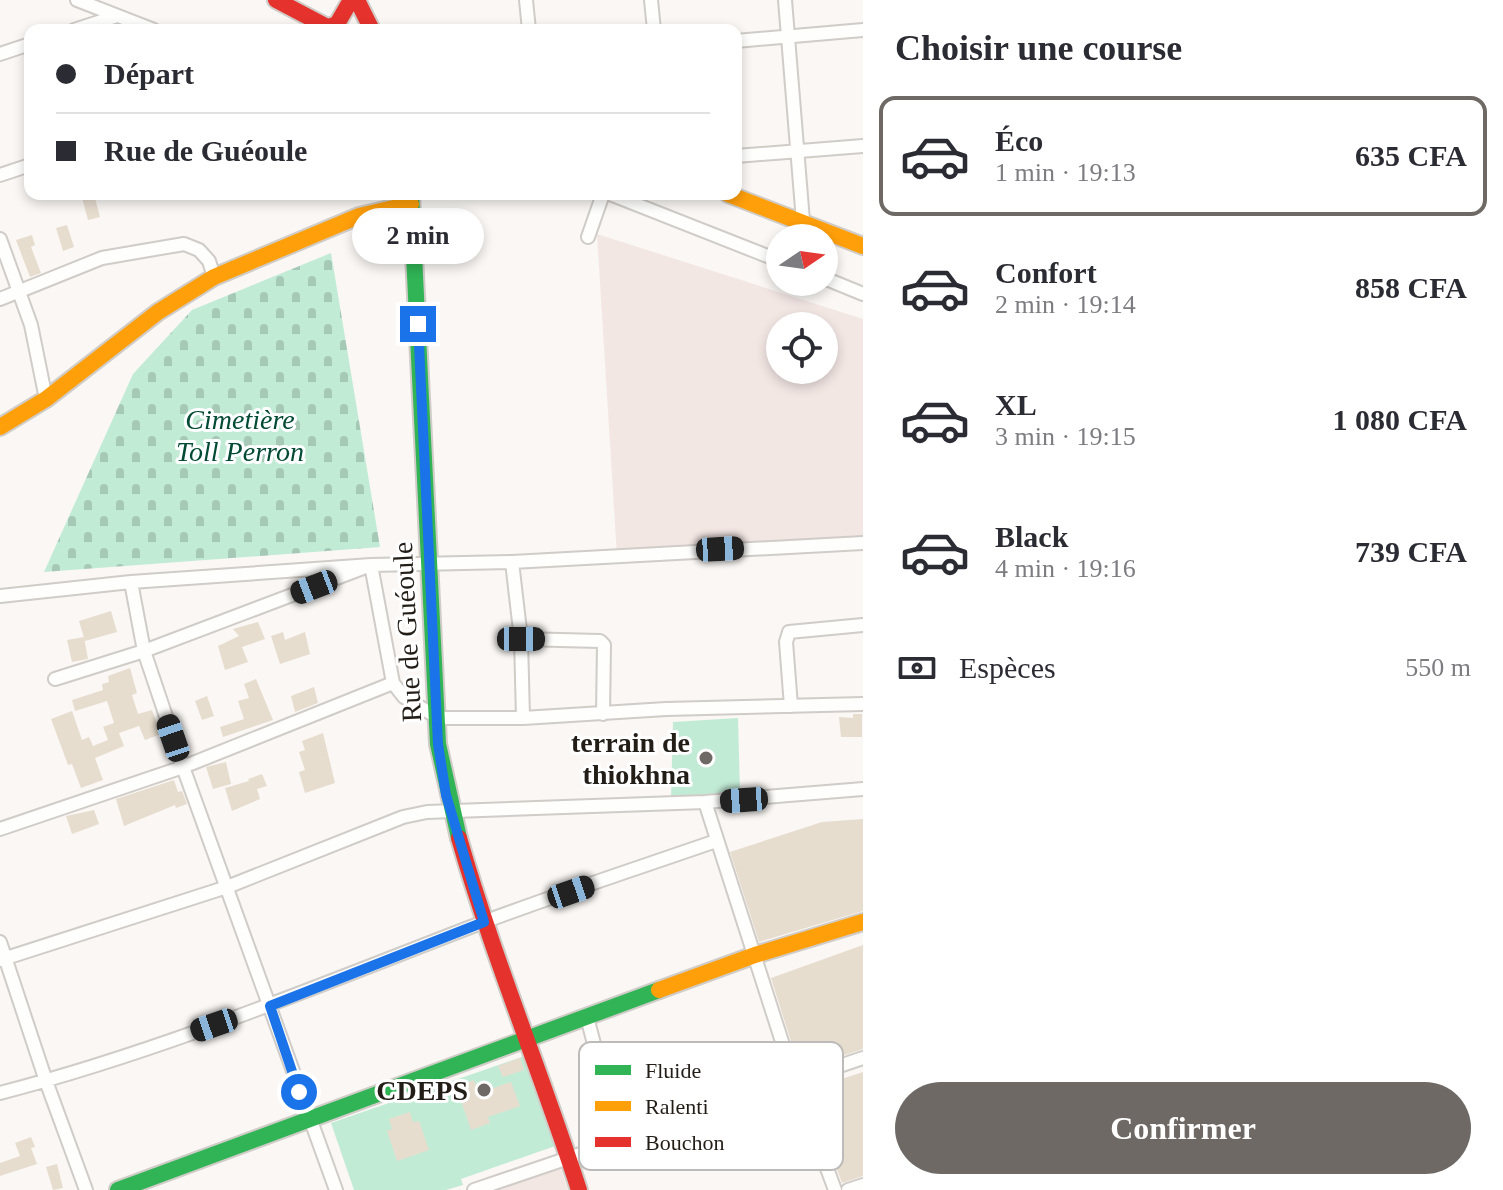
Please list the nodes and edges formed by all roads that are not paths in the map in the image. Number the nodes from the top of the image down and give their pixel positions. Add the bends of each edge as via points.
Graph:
1 (77, 0) edge
2 (276, 0) edge
3 (354, 0) edge
4 (526, 0) edge
5 (651, 0) edge
6 (785, 0) edge
7 (117, 16) junction
8 (92, 24) edge
9 (138, 24) edge
10 (321, 24) edge
11 (337, 24) edge
12 (368, 24) edge
13 (528, 24) edge
14 (653, 24) edge
15 (863, 30) edge
16 (789, 36) junction
17 (742, 40) edge
18 (24, 46) edge
19 (0, 54) edge
20 (863, 146) edge
21 (799, 150) junction
22 (742, 155) edge
23 (24, 167) edge
24 (0, 175) edge
25 (742, 199) edge
26 (408, 200) edge
27 (411, 200) edge
28 (601, 200) edge
29 (625, 200) edge
30 (803, 221) junction
31 (588, 237) dead end
32 (0, 239) edge
33 (863, 246) edge
34 (766, 255) edge
35 (214, 277) junction
36 (838, 284) edge
37 (19, 293) junction
38 (863, 294) edge
39 (0, 299) edge
40 (46, 399) junction
41 (0, 427) edge
42 (863, 543) edge
43 (512, 562) junction
44 (371, 565) junction
45 (430, 565) junction
46 (131, 582) junction
47 (0, 596) edge
48 (863, 625) edge
49 (521, 639) junction
50 (144, 651) junction
51 (55, 679) dead end
52 (393, 683) junction
53 (863, 704) edge
54 (791, 706) junction
55 (603, 714) junction
56 (438, 718) junction
57 (523, 718) junction
58 (183, 767) junction
59 (863, 789) edge
60 (705, 802) junction
61 (452, 811) junction
62 (0, 829) edge
63 (716, 841) junction
64 (227, 887) junction
65 (484, 922) junction
66 (863, 922) edge
67 (0, 942) edge
68 (755, 955) junction
69 (2, 959) edge
70 (270, 1006) junction
71 (587, 1017) junction
72 (527, 1039) junction
73 (594, 1042) edge
74 (782, 1042) edge
75 (863, 1058) edge
76 (843, 1064) edge
77 (46, 1081) junction
78 (0, 1093) edge
79 (309, 1121) junction
80 (579, 1153) edge
81 (568, 1157) junction
82 (828, 1170) edge
83 (863, 1185) edge
84 (86, 1190) edge
85 (118, 1190) edge
86 (336, 1190) edge
87 (474, 1190) edge
88 (579, 1190) edge
89 (835, 1190) edge
90 (848, 1190) edge

1 - 7 street
2 - 10 street
3 - 11 street
3 - 12 street
4 - 13 street
5 - 14 street
6 - 16 street
7 - 8 street
7 - 9 street
15 - 16 street
16 - 17 street
16 - 21 street
18 - 19 street
20 - 21 street
21 - 22 street
21 - 30 street
23 - 24 street
25 - 30 street
26 - 35 street
27 - 45 street, Rue de Guéoule
28 - 31 street
29 - 34 street
30 - 33 street
32 - 37 street
35 - 37 street via 209,261 184,244 102,258
35 - 40 street via 158,312
36 - 38 street
37 - 39 street
37 - 40 street
40 - 41 street
42 - 43 street
43 - 45 street
43 - 49 street
44 - 45 street
44 - 46 street
44 - 50 street
44 - 52 street
45 - 56 street, Rue de Guéoule
46 - 47 street
46 - 50 street
48 - 54 street via 789,632
49 - 55 street via 600,641
49 - 57 street
50 - 51 street
50 - 58 street
52 - 56 street via 404,697
52 - 58 street
53 - 54 street
54 - 55 street
55 - 57 street
56 - 57 street
56 - 61 street, Rue de Guéoule
58 - 62 street
58 - 64 street
59 - 60 street
60 - 61 street
60 - 63 street
61 - 64 street via 403,817
61 - 65 street, Rue de Guéoule
63 - 65 street
63 - 68 street
64 - 69 street
64 - 70 street
65 - 70 street
65 - 72 street, Rue de Guéoule
66 - 68 street
67 - 69 street
68 - 71 street
68 - 74 street
69 - 77 street
70 - 77 street
70 - 79 street
71 - 72 street
71 - 73 street
72 - 79 street
72 - 81 street, Rue de Guéoule
75 - 76 street
77 - 78 street
77 - 84 street
79 - 85 street
79 - 86 street
80 - 81 street
81 - 87 street
81 - 88 street, Rue de Guéoule
82 - 89 street
83 - 90 street

